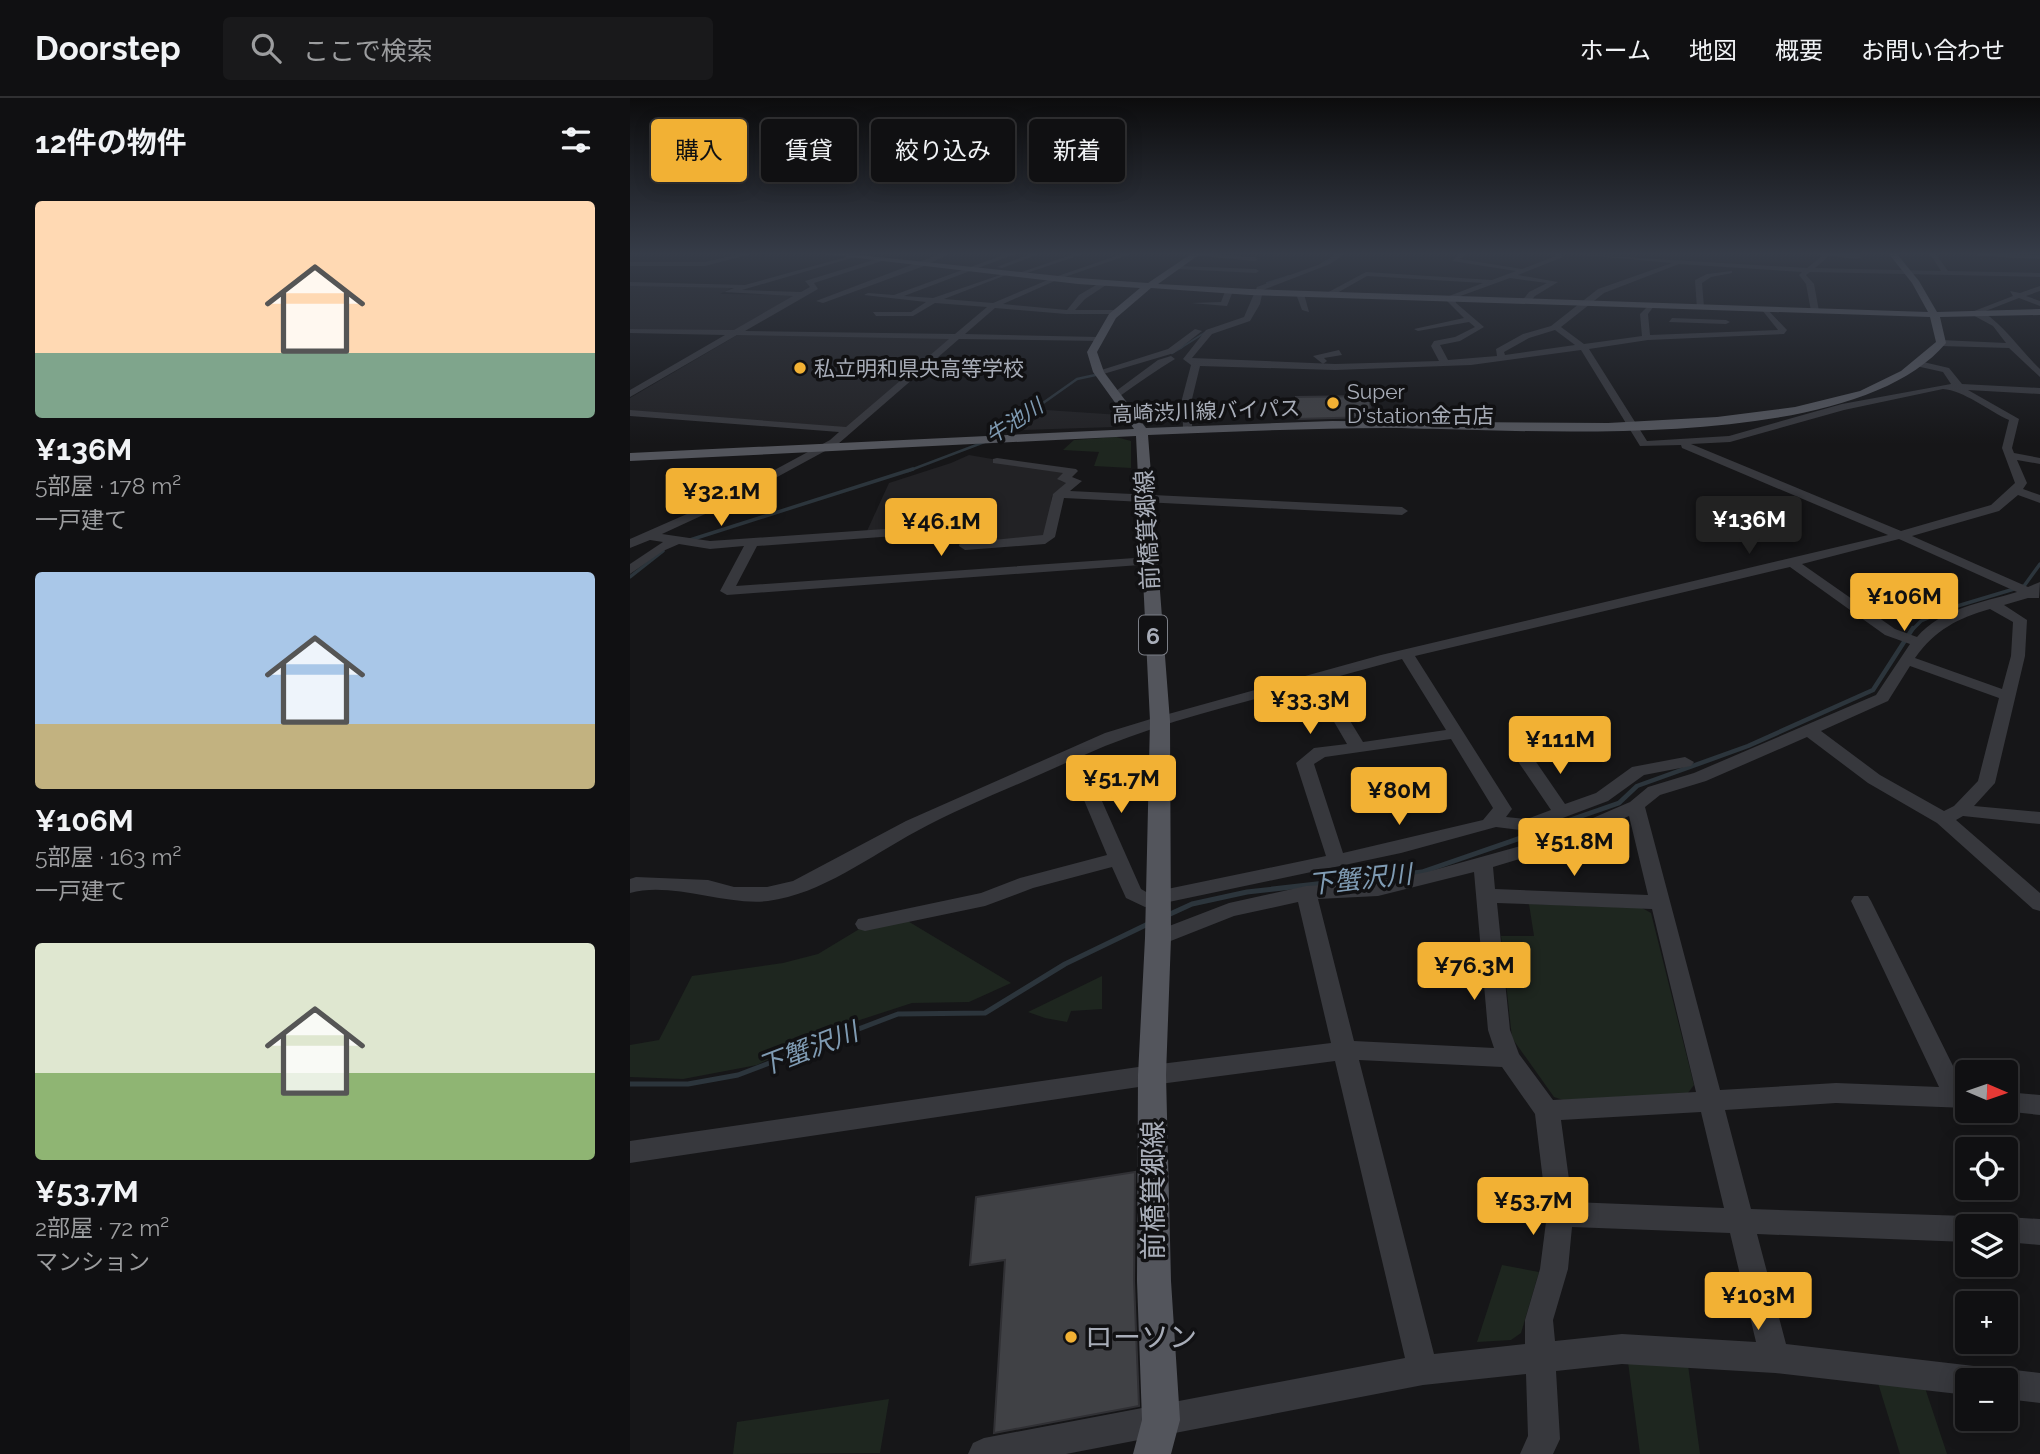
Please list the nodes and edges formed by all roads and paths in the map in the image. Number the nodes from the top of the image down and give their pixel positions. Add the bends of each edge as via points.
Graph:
1 (763, 317) edge
2 (871, 317) edge
3 (987, 317) edge
4 (1012, 317) edge
5 (1111, 317) edge
6 (1237, 317) edge
7 (1247, 317) edge
8 (1568, 317) edge
9 (1644, 317) edge
10 (1723, 317) edge
11 (1772, 317) edge
12 (1936, 317) edge
13 (1984, 317) edge
14 (1030, 318) dead end
15 (1472, 319) joint
16 (1672, 320) joint
17 (866, 321) dead end
18 (1726, 321) junction
19 (1556, 327) junction
20 (856, 328) dead end
21 (1195, 329) junction
22 (1418, 329) dead end
23 (630, 331) edge
24 (735, 333) junction
25 (846, 335) junction
26 (1674, 335) junction
27 (958, 337) junction
28 (1734, 337) junction
29 (1203, 338) junction
30 (1648, 338) junction
31 (1098, 339) junction
32 (1941, 343) junction
33 (2013, 346) junction
34 (1584, 348) junction
35 (1339, 354) dead end
36 (1503, 358) junction
37 (1191, 359) junction
38 (1445, 363) junction
39 (1919, 364) junction
40 (1320, 366) junction
41 (1388, 366) junction
42 (1101, 374) junction
43 (2040, 374) edge
44 (1393, 379) dead end
45 (1955, 385) junction
46 (2040, 391) edge
47 (630, 394) edge
48 (1117, 394) junction
49 (630, 413) edge
50 (1631, 424) junction
51 (1187, 426) junction
52 (850, 430) junction
53 (1141, 430) junction
54 (1680, 444) junction
55 (828, 445) junction
56 (630, 454) edge
57 (2008, 455) junction
58 (997, 461) dead end
59 (2040, 461) edge
60 (2017, 491) junction
61 (1059, 494) junction
62 (2040, 499) edge
63 (1146, 502) junction
64 (1402, 511) dead end
65 (630, 529) edge
66 (652, 534) junction
67 (1897, 536) junction
68 (681, 542) junction
69 (752, 543) junction
70 (630, 544) edge
71 (961, 560) junction
72 (1149, 561) junction
73 (1792, 563) junction
74 (630, 570) edge
75 (2036, 592) edge
76 (1992, 604) junction
77 (1920, 643) junction
78 (1406, 653) junction
79 (1906, 660) junction
80 (1316, 678) junction
81 (2008, 696) junction
82 (1160, 721) junction
83 (1809, 730) junction
84 (1456, 733) junction
85 (1357, 747) junction
86 (1073, 754) junction
87 (1527, 760) dead end
88 (1685, 762) dead end
89 (1636, 806) junction
90 (1562, 813) junction
91 (1952, 814) junction
92 (2040, 818) edge
93 (1491, 821) junction
94 (1118, 859) junction
95 (1336, 859) junction
96 (1483, 864) junction
97 (630, 886) edge
98 (1306, 893) junction
99 (1486, 896) junction
100 (1861, 901) dead end
101 (1660, 902) junction
102 (2040, 904) edge
103 (1157, 917) junction
104 (865, 924) dead end
105 (1346, 1050) junction
106 (1509, 1058) junction
107 (1152, 1075) junction
108 (1955, 1086) edge
109 (1955, 1098) edge
110 (1711, 1101) junction
111 (2018, 1103) edge
112 (2040, 1105) edge
113 (1547, 1111) junction
114 (630, 1152) edge
115 (1560, 1214) junction
116 (1741, 1220) junction
117 (1955, 1229) edge
118 (2018, 1231) edge
119 (2040, 1232) edge
120 (1540, 1357) junction
121 (1775, 1358) junction
122 (1423, 1370) junction
123 (1955, 1379) edge
124 (2018, 1385) edge
125 (2040, 1388) edge
126 (1161, 1420) junction
127 (984, 1454) edge
128 (1153, 1454) edge
129 (1536, 1454) edge

1 - 24 street
2 - 17 street
3 - 27 street
4 - 14 street
5 - 31 main road
6 - 21 street via 1234,322
7 - 29 street via 1243,323 1209,332
8 - 19 street
9 - 30 street
10 - 18 street
11 - 28 street via 1784,332
12 - 32 main road
13 - 33 street via 1996,324
15 - 22 street
15 - 38 street via 1478,329 1435,346
16 - 18 street
16 - 26 street
18 - 28 street
19 - 34 street
19 - 36 street via 1499,351
20 - 25 street
21 - 29 street
21 - 42 street via 1171,351
23 - 24 street
24 - 25 street
24 - 47 street
25 - 27 street
26 - 28 street
26 - 30 street
27 - 31 street
27 - 52 street
29 - 37 street
30 - 34 street
31 - 42 main road via 1092,357
32 - 33 street
32 - 39 main road, 高崎渋川線バイパス
33 - 43 street
34 - 36 street
34 - 50 street
35 - 40 street via 1317,356 1324,360
36 - 38 street
37 - 40 street
37 - 48 street via 1161,362
37 - 51 street via 1196,365 1187,399
38 - 41 street
39 - 45 street via 1946,370
39 - 50 main road, 高崎渋川線バイパス via 1862,395 1799,410 1727,420
40 - 41 street
41 - 44 street
42 - 48 main road
45 - 46 street
45 - 54 street via 1843,407 1730,439
45 - 57 street via 1979,403 2014,419
48 - 53 main road
49 - 52 street
50 - 51 main road, 高崎渋川線バイパス via 1336,421
50 - 53 main road, 高崎渋川線バイパス
50 - 54 street via 1644,444
51 - 53 main road, 高崎渋川線バイパス
52 - 55 street
53 - 55 main road, 高崎渋川線バイパス
53 - 63 main road, 前橋箕郷線 / 6
54 - 67 street
55 - 56 main road, 高崎渋川線バイパス
55 - 66 street
57 - 59 street
57 - 60 street via 2021,483
58 - 61 street via 1072,471 1063,479 1076,481
60 - 62 street
60 - 67 street via 1995,508
61 - 63 street
61 - 71 street via 1049,537
63 - 64 street
63 - 72 main road, 前橋箕郷線 / 6
65 - 66 street
66 - 68 street
66 - 70 street
67 - 73 street
67 - 75 street
68 - 69 street
68 - 74 street via 659,548
69 - 71 street via 971,527
69 - 71 street via 727,591
71 - 72 street
72 - 82 main road, 前橋箕郷線 / 6
73 - 77 street via 1890,632
73 - 78 street
75 - 76 street
76 - 77 street via 1954,615
76 - 81 street via 2020,620 2018,656
77 - 79 street
78 - 80 street
78 - 84 street
79 - 81 street
79 - 83 street via 1882,698
80 - 82 street
80 - 85 street
81 - 91 street via 1986,783
82 - 86 street
82 - 103 main road, 前橋箕郷線 / 6
83 - 89 street via 1700,777 1654,791
83 - 91 street via 1874,779
84 - 85 street
84 - 93 street via 1503,808
85 - 95 street via 1320,752 1305,763
86 - 94 street
86 - 97 street via 913,825 799,887 767,894 734,894 708,887
87 - 90 street
88 - 90 street via 1638,771 1602,797
89 - 96 street via 1549,844
89 - 101 street
90 - 93 street via 1528,825
91 - 92 street
91 - 102 street
93 - 95 street via 1401,847
94 - 103 street via 1133,893 1145,900
94 - 104 street via 985,899
95 - 103 street
96 - 98 street via 1378,889
96 - 99 street
98 - 103 street via 1228,910
98 - 105 street
99 - 101 street
99 - 106 street via 1499,1030
100 - 108 street
101 - 110 street
103 - 107 main road, 前橋箕郷線 / 6
105 - 106 street
105 - 107 street
105 - 122 street
106 - 113 street
107 - 114 street
107 - 126 main road, 前橋箕郷線 / 6
109 - 110 street via 1836,1093
110 - 113 street
110 - 116 street
111 - 112 street
113 - 115 street
115 - 116 street
115 - 120 street via 1554,1269 1539,1320
116 - 117 street
116 - 121 street
118 - 119 street
120 - 121 street via 1622,1349
120 - 122 street
120 - 129 street via 1544,1439
121 - 123 street
122 - 126 street
124 - 125 street
126 - 127 street
126 - 128 main road, 前橋箕郷線 / 6

